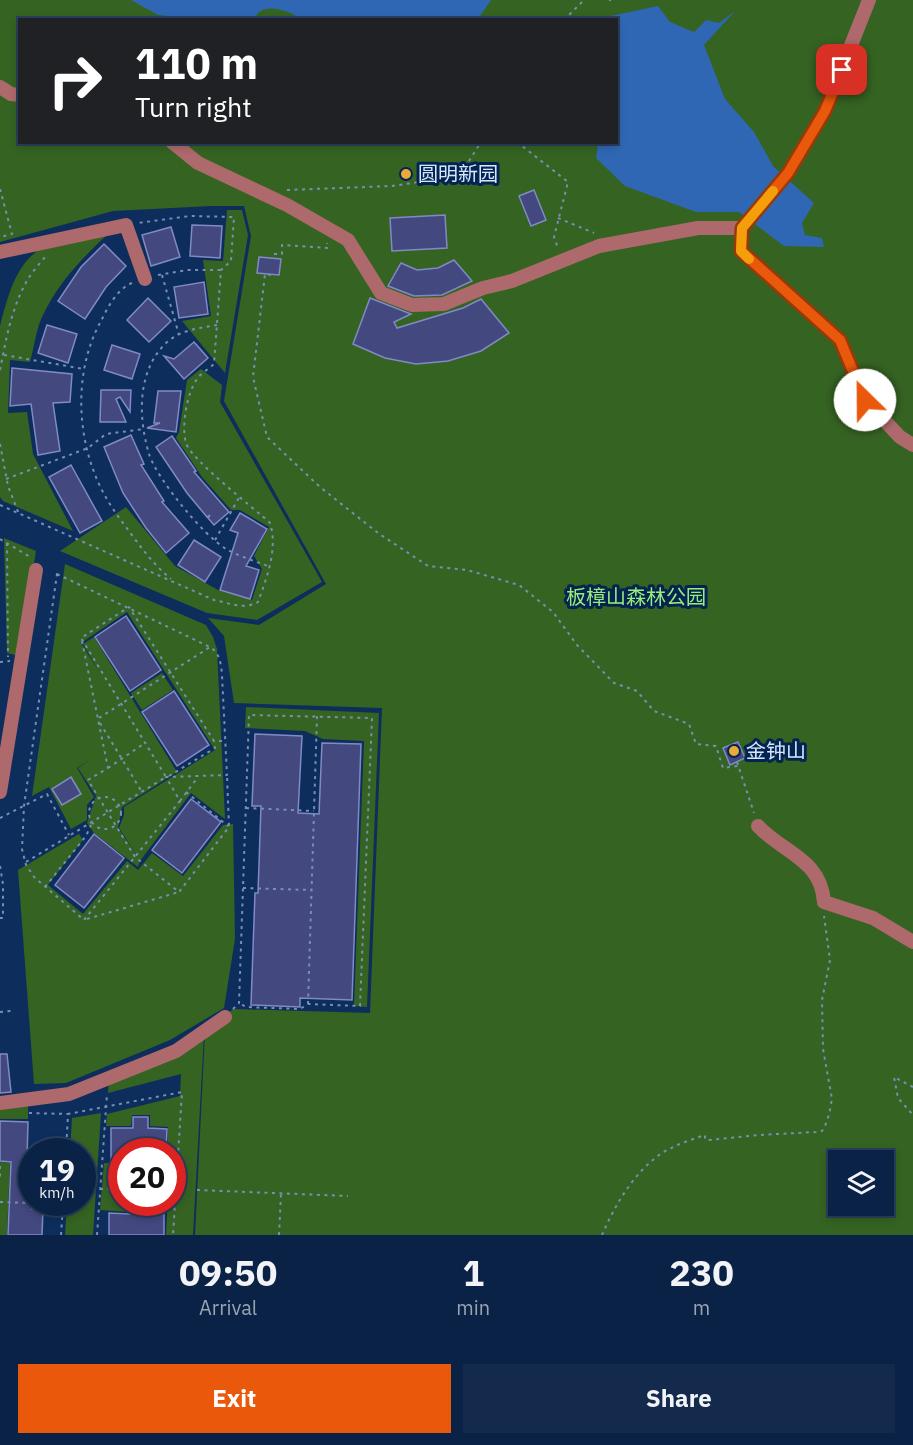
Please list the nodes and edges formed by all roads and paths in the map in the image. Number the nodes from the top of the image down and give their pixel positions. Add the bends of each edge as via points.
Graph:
1 (584, 0) edge
2 (869, 0) edge
3 (566, 18) edge
4 (0, 87) edge
5 (18, 95) edge
6 (174, 144) edge
7 (480, 144) edge
8 (520, 144) edge
9 (0, 189) edge
10 (285, 190) dead end
11 (558, 218) junction
12 (126, 225) junction
13 (323, 226) junction
14 (742, 228) junction
15 (597, 234) dead end
16 (0, 237) edge
17 (58, 239) junction
18 (0, 252) edge
19 (274, 254) dead end
20 (562, 261) junction
21 (220, 270) junction
22 (162, 275) junction
23 (271, 275) dead end
24 (145, 279) junction
25 (217, 325) junction
26 (179, 335) junction
27 (3, 355) junction
28 (0, 369) edge
29 (84, 369) junction
30 (144, 429) junction
31 (0, 444) edge
32 (913, 445) edge
33 (88, 448) junction
34 (6, 479) junction
35 (240, 496) junction
36 (0, 505) edge
37 (19, 515) junction
38 (0, 539) edge
39 (215, 540) junction
40 (7, 543) junction
41 (269, 566) junction
42 (36, 570) joint
43 (175, 582) junction
44 (129, 607) junction
45 (81, 638) junction
46 (210, 647) junction
47 (8, 662) dead end
48 (171, 672) junction
49 (122, 704) junction
50 (317, 717) junction
51 (97, 719) junction
52 (214, 741) junction
53 (226, 741) junction
54 (146, 743) junction
55 (122, 759) junction
56 (737, 762) dead end
57 (738, 766) junction
58 (108, 768) junction
59 (227, 775) junction
60 (198, 776) junction
61 (166, 777) junction
62 (0, 792) edge
63 (142, 792) junction
64 (186, 792) junction
65 (99, 798) junction
66 (180, 801) junction
67 (24, 806) junction
68 (120, 806) junction
69 (246, 808) junction
70 (314, 811) junction
71 (108, 813) junction
72 (0, 818) edge
73 (91, 823) junction
74 (116, 826) junction
75 (758, 826) joint
76 (229, 827) junction
77 (69, 836) junction
78 (135, 857) junction
79 (26, 862) junction
80 (0, 866) edge
81 (45, 887) junction
82 (243, 888) junction
83 (311, 890) junction
84 (179, 892) junction
85 (824, 902) junction
86 (0, 918) edge
87 (84, 920) junction
88 (913, 942) edge
89 (239, 1003) junction
90 (308, 1004) junction
91 (10, 1011) dead end
92 (0, 1012) edge
93 (225, 1017) joint
94 (108, 1079) junction
95 (913, 1087) edge
96 (0, 1103) edge
97 (106, 1107) junction
98 (25, 1113) dead end
99 (68, 1114) junction
100 (913, 1115) edge
101 (67, 1138) edge
102 (178, 1138) edge
103 (0, 1166) edge
104 (0, 1179) edge
105 (100, 1189) junction
106 (108, 1189) edge
107 (197, 1190) dead end
108 (281, 1194) junction
109 (348, 1196) dead end
110 (0, 1202) edge
111 (18, 1203) edge
112 (62, 1216) edge
113 (173, 1216) edge
114 (61, 1235) edge
115 (97, 1235) edge
116 (173, 1235) edge
117 (279, 1235) edge
118 (602, 1235) edge

1 - 3 path
2 - 14 street via 825,111 788,173
4 - 5 street
6 - 13 street via 198,163
7 - 10 path via 469,161 453,173 426,181
8 - 11 path via 568,182
9 - 16 path via 12,234
11 - 15 path
11 - 20 path via 554,237
12 - 17 street
12 - 21 path via 190,216 234,217 231,261
12 - 24 street
13 - 19 path via 328,249 282,245 282,254
13 - 20 street via 348,240 381,292 412,305 444,304
14 - 20 street via 698,228 598,246
14 - 32 street via 741,251 840,340 865,400 900,437
17 - 18 street
17 - 27 path via 28,278
21 - 22 path
21 - 25 path
22 - 24 path
22 - 26 path
23 - 57 path via 265,274 253,377 267,437 320,487 428,566 467,570 519,585 553,612 577,645 614,683 637,691 654,711 689,724 696,744 716,746 723,768
24 - 29 path via 127,285 111,303 95,331
25 - 26 path
25 - 35 path via 214,364 198,378 189,394 186,443 201,463
26 - 30 path via 167,342 151,362 142,389
27 - 28 path
27 - 29 path
29 - 33 path via 83,430
30 - 33 path via 106,434
30 - 39 path via 149,455 162,477
31 - 34 path
33 - 34 path
33 - 43 path via 94,472 110,505 155,565
34 - 37 path
35 - 39 path
35 - 41 path via 270,523 273,533
36 - 37 path
37 - 43 path
38 - 40 path
39 - 41 path via 225,549
40 - 42 path via 36,561
40 - 47 path
41 - 43 path via 258,602 250,606 214,600
42 - 62 street
44 - 45 path
44 - 46 path
44 - 48 path
44 - 67 path via 57,574
45 - 49 path
45 - 51 path
46 - 48 path
46 - 53 path via 221,667
48 - 49 path
48 - 52 path
49 - 51 path
49 - 54 path
50 - 69 path via 249,715
50 - 70 path
50 - 90 path via 372,718 360,1006
51 - 55 path
51 - 58 path
52 - 53 path
52 - 61 path via 215,748
53 - 59 path
54 - 55 path
54 - 61 path
55 - 58 path
55 - 63 path
56 - 57 path
57 - 75 path
58 - 65 path via 88,780
59 - 60 path
59 - 76 path
60 - 61 path
60 - 64 path
61 - 63 path
61 - 66 path
63 - 68 path
64 - 66 path
64 - 76 path
65 - 68 path via 112,798
65 - 71 path
65 - 73 path via 88,813
66 - 78 path
67 - 72 path
67 - 77 path via 46,794
67 - 79 path via 22,849
68 - 71 path
68 - 74 path via 121,817
69 - 70 path
69 - 82 path
70 - 83 path
71 - 73 path
71 - 74 path
73 - 74 path via 106,830
73 - 77 path
73 - 81 path via 86,836
74 - 78 path
75 - 85 street via 810,866 824,891
76 - 84 path
77 - 79 path
78 - 84 path
78 - 87 path
79 - 81 path
80 - 86 path via 4,904
81 - 87 path
82 - 83 path
82 - 89 path
83 - 90 path
84 - 87 path
85 - 88 street via 873,918
85 - 118 path via 830,960 822,1000 822,1037 832,1099 822,1131 708,1140 705,1135 684,1142 661,1154 642,1171 626,1190
89 - 90 path via 246,1007 300,1009
89 - 93 path
91 - 92 path
93 - 94 street via 176,1052
94 - 96 street via 69,1094
94 - 97 path
95 - 100 path via 894,1077 898,1098
97 - 99 path
97 - 102 path via 182,1092
97 - 105 path
98 - 99 path
99 - 101 path
103 - 104 path
105 - 106 path
105 - 115 path
107 - 108 path
108 - 109 path
108 - 117 path
110 - 111 path
112 - 114 path
113 - 116 path

